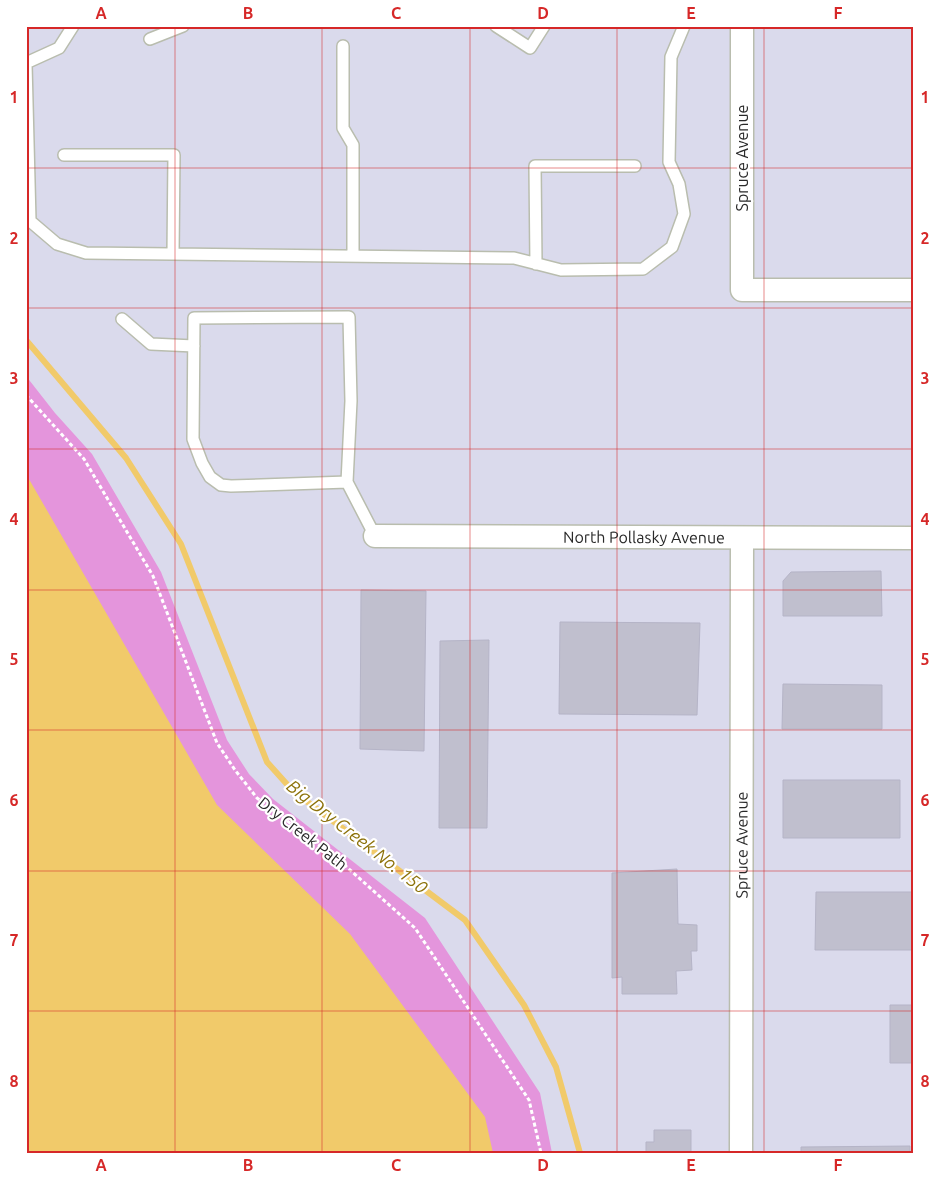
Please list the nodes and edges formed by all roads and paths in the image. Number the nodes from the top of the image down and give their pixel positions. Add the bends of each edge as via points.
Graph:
1 (73, 26) edge
2 (184, 26) edge
3 (496, 26) edge
4 (544, 26) edge
5 (684, 26) edge
6 (742, 26) edge
7 (150, 39) dead end
8 (343, 46) dead end
9 (26, 64) edge
10 (64, 156) dead end
11 (635, 166) dead end
12 (173, 254) junction
13 (354, 256) junction
14 (536, 264) junction
15 (913, 290) edge
16 (122, 319) dead end
17 (194, 346) junction
18 (26, 395) edge
19 (347, 482) junction
20 (375, 536) joint
21 (742, 538) junction
22 (913, 538) edge
23 (541, 1153) edge
24 (741, 1153) edge

1 - 9 lane via 59,48
2 - 7 lane
3 - 4 lane via 530,48
5 - 14 lane via 671,57 669,162 680,184 684,214 672,247 643,269 561,270
6 - 15 street, Spruce Avenue via 742,290
8 - 13 lane via 343,128 354,145
9 - 12 lane via 30,221 57,244 86,253
10 - 12 lane via 174,156
11 - 14 lane via 535,166
12 - 13 lane
13 - 14 lane via 514,258
16 - 17 lane via 151,344
17 - 19 lane via 193,439 210,477 221,485 231,486
17 - 19 lane via 194,318 349,316 351,401
18 - 23 path, Dry Creek Path via 84,459 153,576 217,743 235,770 257,798 340,861 415,928 529,1100
19 - 20 lane
20 - 21 street, North Pollasky Avenue
21 - 22 street, North Pollasky Avenue
21 - 24 street, Spruce Avenue

